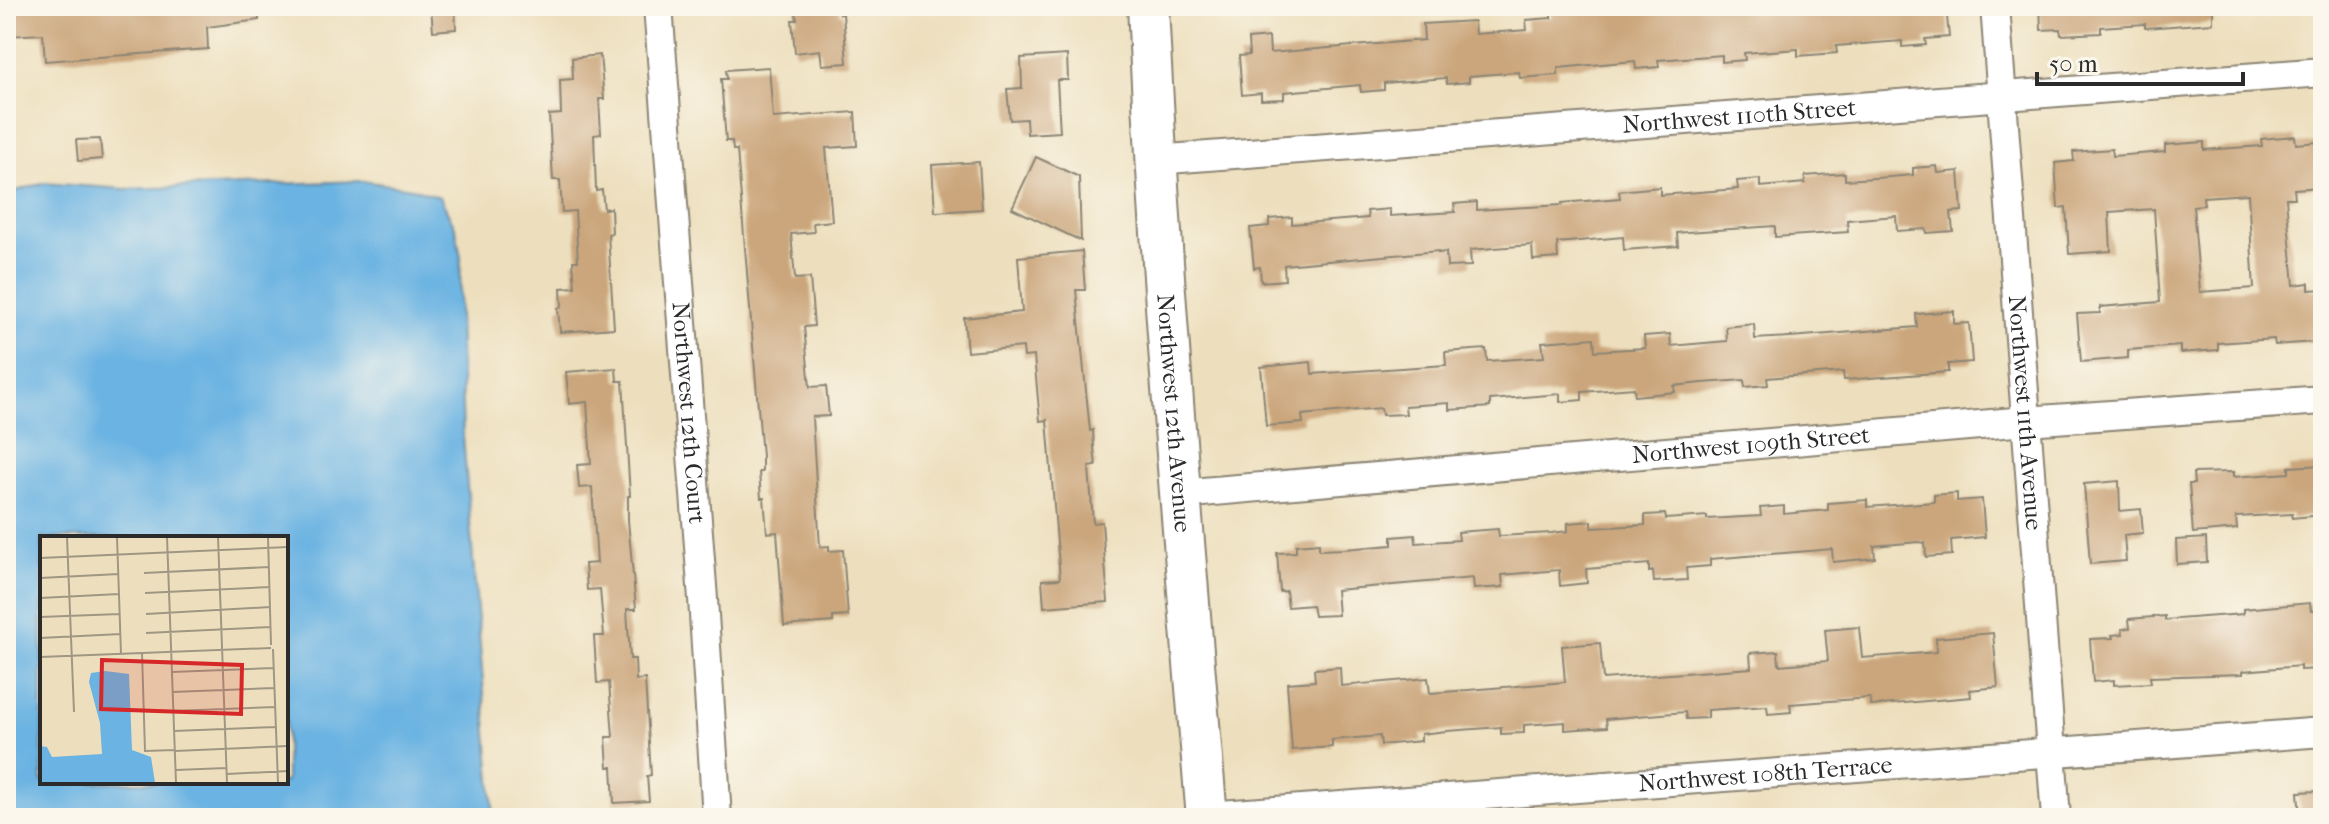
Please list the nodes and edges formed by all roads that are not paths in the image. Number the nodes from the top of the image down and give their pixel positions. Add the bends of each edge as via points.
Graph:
1 (658, 6) edge
2 (1148, 6) edge
3 (1995, 6) edge
4 (2323, 72) edge
5 (2003, 98) junction
6 (1155, 160) junction
7 (2323, 400) edge
8 (2026, 421) junction
9 (1179, 494) junction
10 (2323, 732) edge
11 (2051, 754) junction
12 (1207, 817) edge
13 (717, 818) edge
14 (2056, 818) edge

1 - 13 street, Northwest 12th Court
2 - 6 street, Northwest 12th Avenue
3 - 5 street, Northwest 11th Avenue
4 - 5 street, Northwest 110th Street
5 - 6 street, Northwest 110th Street
5 - 8 street, Northwest 11th Avenue
6 - 9 street, Northwest 12th Avenue
7 - 8 street, Northwest 109th Street
8 - 9 street, Northwest 109th Street
8 - 11 street, Northwest 11th Avenue
9 - 12 street, Northwest 12th Avenue
10 - 11 street, Northwest 108th Terrace
11 - 12 street, Northwest 108th Terrace
11 - 14 street, Northwest 11th Avenue

